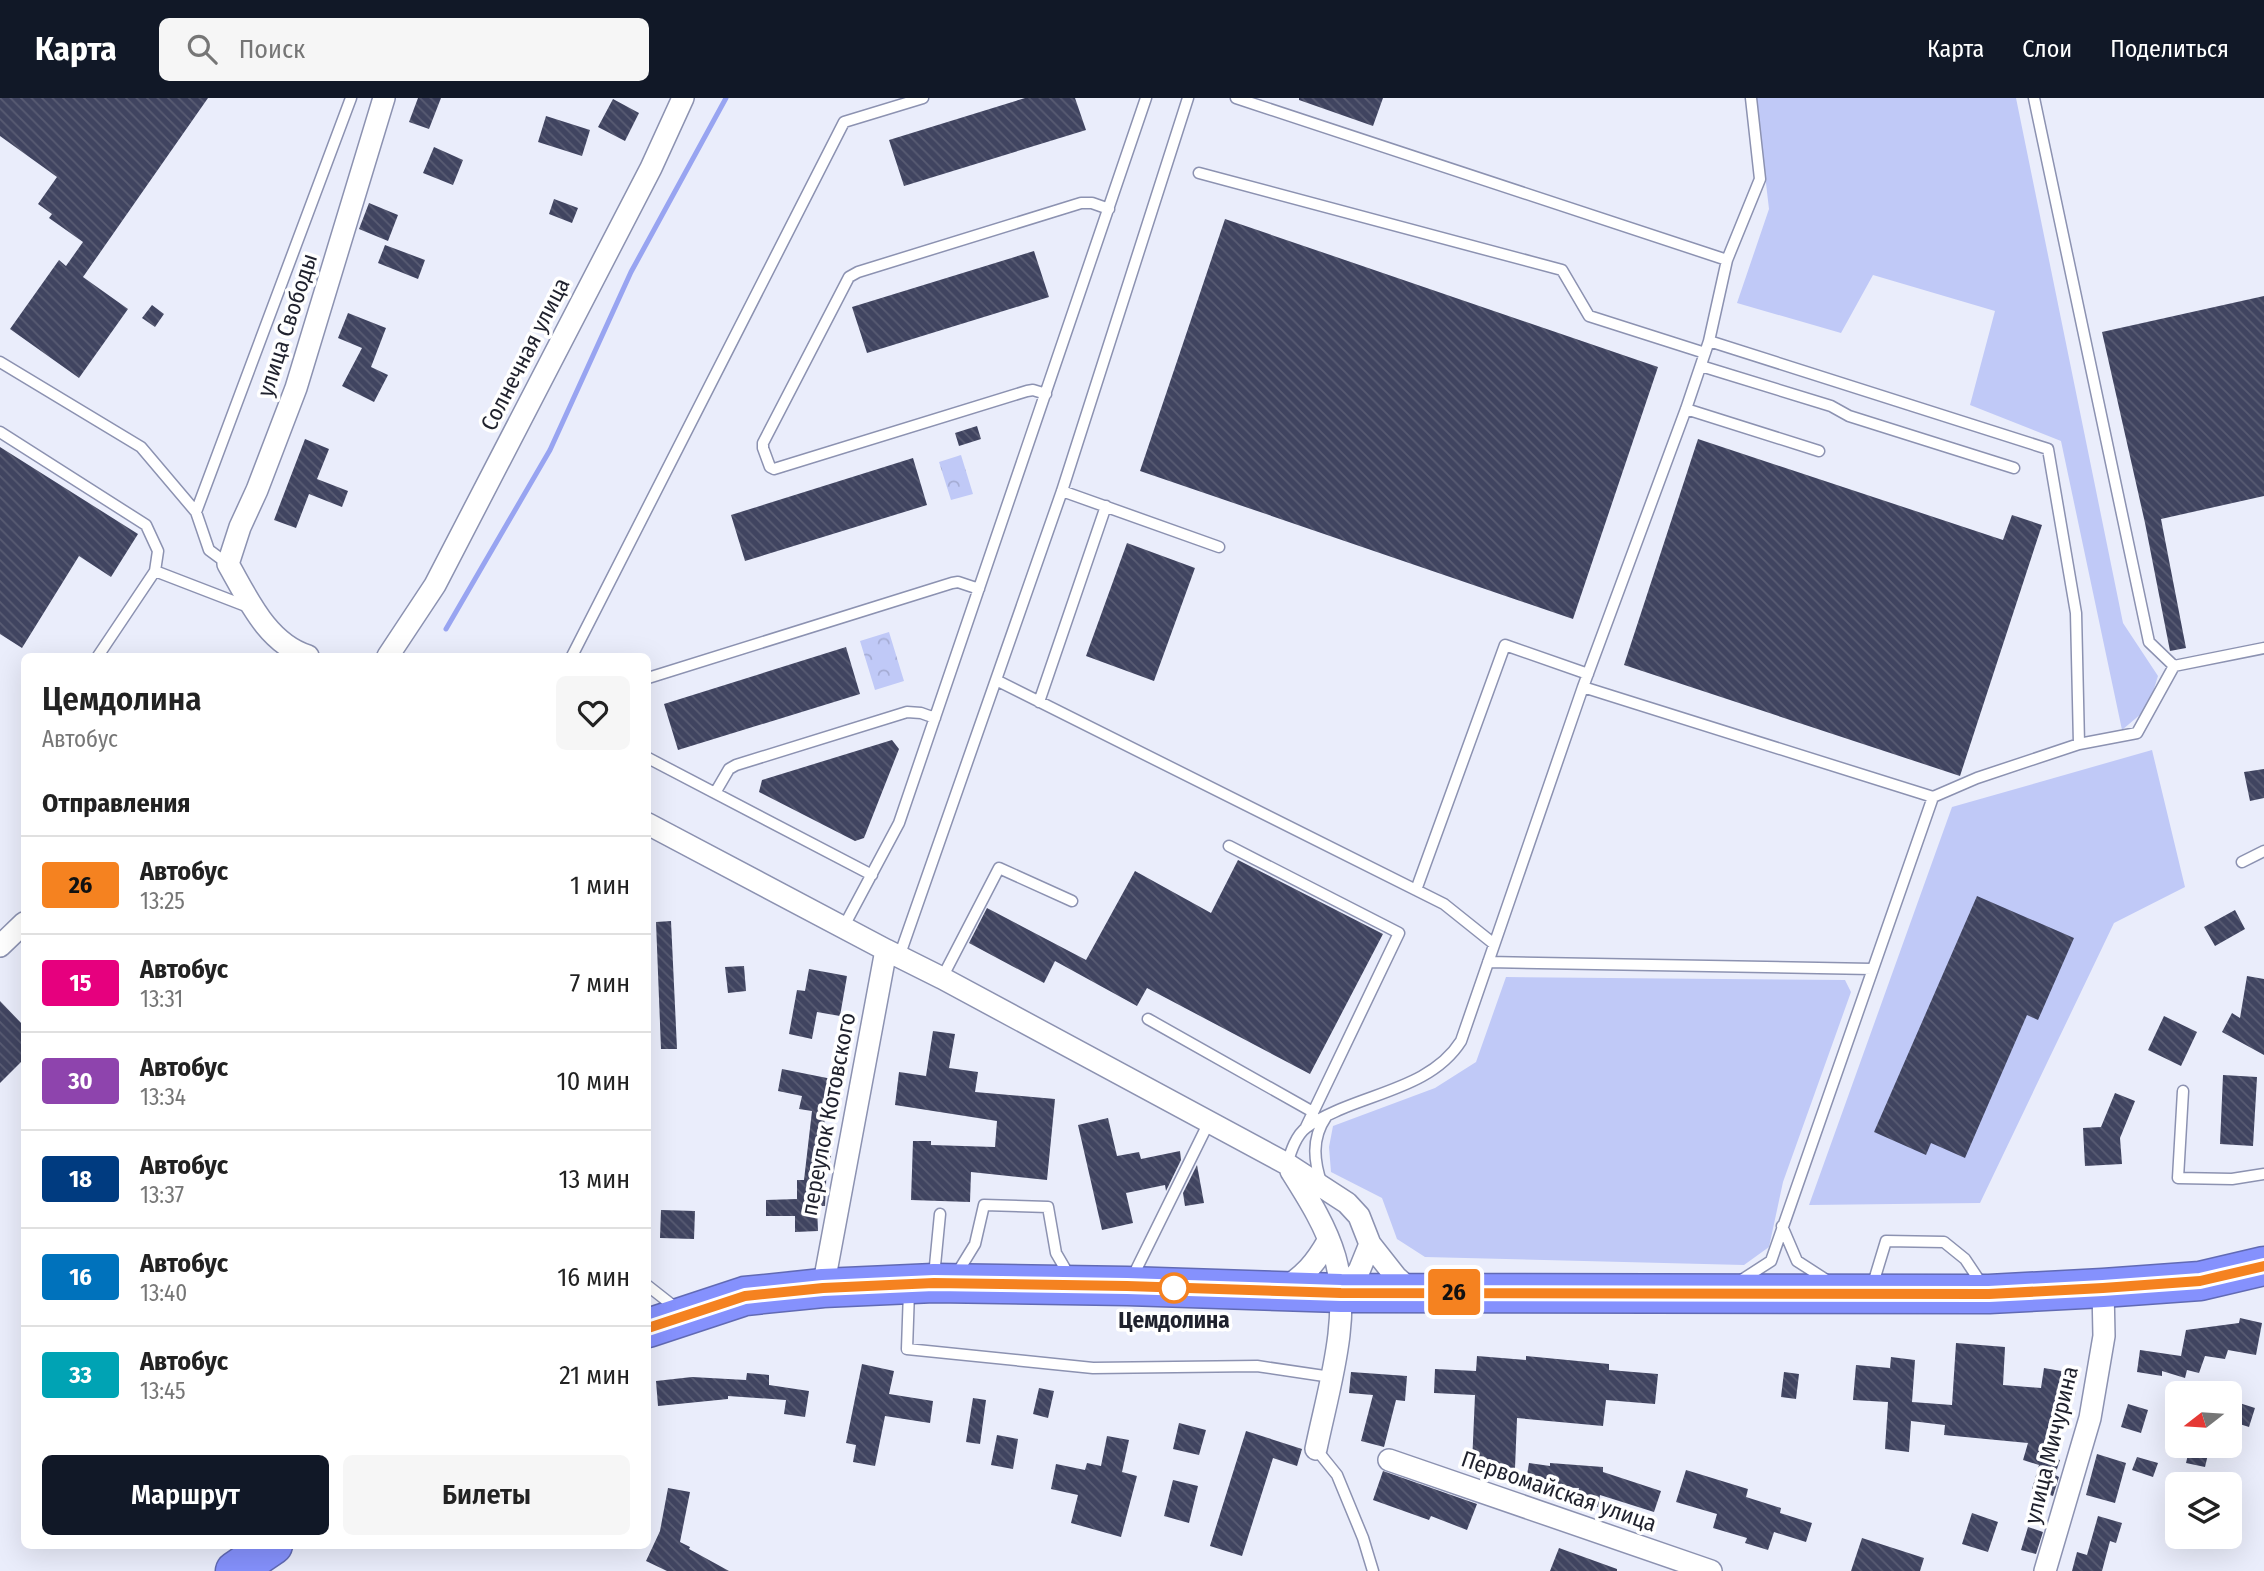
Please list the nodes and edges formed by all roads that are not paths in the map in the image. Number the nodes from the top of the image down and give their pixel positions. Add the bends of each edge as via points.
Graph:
1 (351, 98) edge
2 (384, 98) edge
3 (684, 98) edge
4 (923, 98) edge
5 (1146, 98) edge
6 (1188, 98) edge
7 (1236, 98) edge
8 (1751, 98) edge
9 (2034, 98) edge
10 (1199, 173) dead end
11 (1109, 209) junction
12 (1727, 260) junction
13 (1709, 341) junction
14 (1705, 353) junction
15 (0, 362) edge
16 (1701, 366) junction
17 (1046, 394) junction
18 (1686, 409) junction
19 (0, 432) edge
20 (1819, 452) dead end
21 (2014, 468) dead end
22 (1062, 491) junction
23 (1105, 506) junction
24 (196, 512) junction
25 (1219, 547) dead end
26 (228, 564) junction
27 (155, 571) junction
28 (979, 589) junction
29 (254, 609) junction
30 (2264, 649) edge
31 (276, 650) edge
32 (100, 653) edge
33 (390, 653) edge
34 (574, 653) edge
35 (2174, 666) junction
36 (1588, 674) junction
37 (651, 677) edge
38 (996, 680) junction
39 (1583, 687) junction
40 (1040, 702) junction
41 (936, 718) junction
42 (2079, 744) junction
43 (651, 760) edge
44 (715, 793) junction
45 (1933, 797) junction
46 (651, 826) edge
47 (1229, 846) dead end
48 (2264, 851) edge
49 (2242, 862) dead end
50 (872, 874) junction
51 (1416, 890) junction
52 (1072, 901) dead end
53 (21, 926) edge
54 (843, 928) junction
55 (1494, 944) junction
56 (0, 946) edge
57 (892, 954) junction
58 (1488, 962) junction
59 (1872, 969) junction
60 (942, 978) junction
61 (1148, 1019) dead end
62 (2183, 1091) dead end
63 (1313, 1112) junction
64 (1327, 1115) junction
65 (1209, 1122) junction
66 (1306, 1128) junction
67 (1287, 1164) junction
68 (2264, 1174) edge
69 (1323, 1188) junction
70 (940, 1214) dead end
71 (1782, 1226) junction
72 (1328, 1241) junction
73 (1370, 1244) junction
74 (2264, 1266) edge
75 (931, 1283) junction
76 (1075, 1285) junction
77 (1127, 1286) junction
78 (651, 1288) edge
79 (823, 1288) junction
80 (2103, 1288) junction
81 (1280, 1291) junction
82 (1413, 1292) junction
83 (1721, 1292) junction
84 (1341, 1293) junction
85 (1859, 1294) junction
86 (1989, 1294) junction
87 (684, 1314) junction
88 (651, 1327) edge
89 (1331, 1377) junction
90 (1316, 1449) joint
91 (1389, 1460) dead end
92 (267, 1549) edge
93 (234, 1571) edge
94 (1373, 1571) edge
95 (1711, 1571) edge
96 (2045, 1571) edge

1 - 24 lane
2 - 26 street, улица Свободы via 296,388
3 - 33 street, Солнечная улица via 435,585
4 - 34 lane via 844,122
5 - 11 lane
6 - 22 lane
7 - 12 lane
8 - 12 lane via 1760,179
9 - 35 lane via 2149,642
10 - 14 lane via 1562,270 1589,316
11 - 17 lane
11 - 17 lane via 1081,203 849,277 763,448 774,469 1027,391
12 - 13 lane
13 - 14 lane
13 - 42 lane via 2048,449 2076,612
14 - 16 lane
15 - 24 lane via 141,447
16 - 18 lane
16 - 21 lane
17 - 28 lane
18 - 20 lane
18 - 36 lane
19 - 27 lane via 146,525 158,551
22 - 23 lane
22 - 38 lane
23 - 25 lane
23 - 40 lane
24 - 26 lane via 209,550
26 - 29 street
27 - 29 lane
27 - 32 lane
28 - 37 lane via 952,583
28 - 41 lane
29 - 31 street
30 - 35 lane
35 - 42 lane via 2137,733
36 - 39 lane
36 - 51 lane via 1505,645
38 - 40 lane
38 - 57 lane
39 - 45 lane
39 - 55 lane
40 - 51 lane
41 - 44 lane via 907,712 736,765
41 - 50 lane via 899,823
42 - 45 lane
43 - 44 lane
44 - 50 lane
45 - 59 lane
46 - 54 street
47 - 63 lane via 1399,933
48 - 49 lane
50 - 54 lane
51 - 55 lane via 1444,904
52 - 60 lane via 999,868
53 - 56 street
54 - 57 street
55 - 58 lane
57 - 60 street
57 - 79 street, переулок Котовского
58 - 59 lane
58 - 64 lane via 1452,1056 1435,1070
59 - 71 lane
60 - 65 street
61 - 63 lane
62 - 68 lane via 2178,1178 2232,1179
63 - 66 lane
64 - 66 lane
64 - 69 lane via 1318,1129 1315,1147
65 - 67 street
65 - 77 lane
66 - 67 lane
67 - 69 street
67 - 72 street
69 - 73 street via 1359,1216
70 - 75 lane
71 - 83 lane via 1771,1261
71 - 85 lane via 1797,1261
72 - 81 street via 1314,1266
72 - 84 street
73 - 82 street
73 - 84 street via 1359,1271
74 - 80 highway via 2200,1281
75 - 76 highway
75 - 76 lane via 975,1244 984,1205 1048,1207 1056,1253
75 - 79 highway
75 - 89 lane via 907,1349 1093,1368 1256,1366
76 - 77 highway
77 - 81 highway
78 - 87 lane
79 - 87 highway via 745,1296
80 - 86 highway
80 - 96 street, улица Мичурина via 2104,1336 2090,1418
81 - 84 highway
82 - 83 highway
82 - 84 highway
83 - 85 highway
84 - 89 street
85 - 86 highway
85 - 86 lane via 1886,1241 1944,1242 1965,1259
87 - 88 highway
89 - 90 street
90 - 94 lane via 1337,1475
91 - 95 street, Первомайская улица
92 - 93 highway

